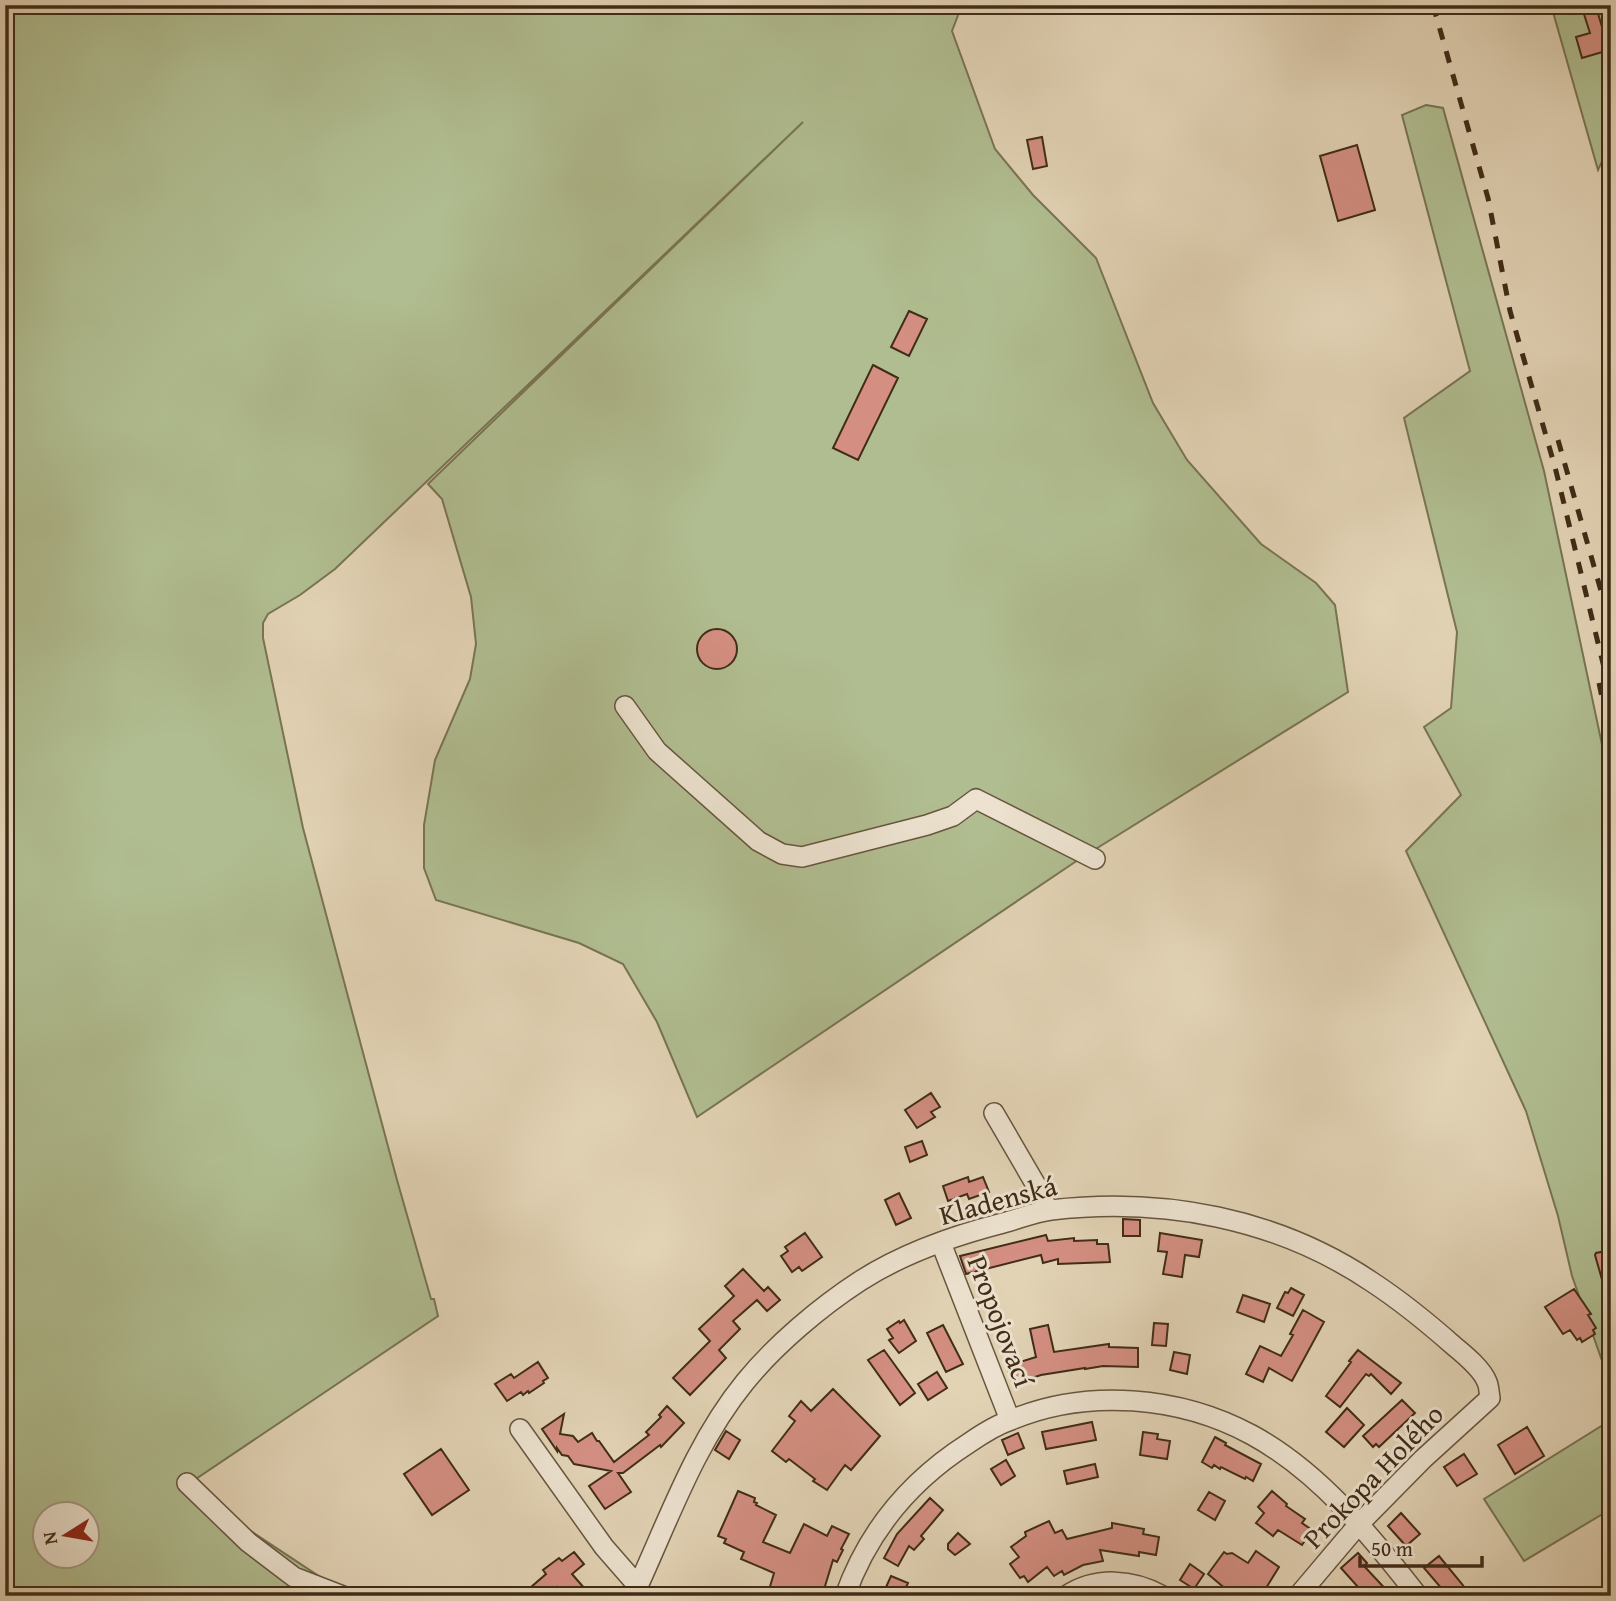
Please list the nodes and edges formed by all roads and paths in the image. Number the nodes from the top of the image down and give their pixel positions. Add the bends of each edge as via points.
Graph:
1 (625, 706) dead end
2 (1095, 859) dead end
3 (994, 1113) dead end
4 (1048, 1210) junction
5 (941, 1243) junction
6 (1490, 1398) joint
7 (1010, 1420) junction
8 (520, 1429) dead end
9 (187, 1483) dead end
10 (1359, 1525) junction
11 (635, 1593) edge
12 (343, 1596) edge
13 (845, 1596) edge
14 (1066, 1596) edge
15 (1163, 1596) edge
16 (1298, 1596) edge
17 (1419, 1596) edge

1 - 2 street via 657,751 758,841 782,854 802,857 927,825 953,816 976,799
3 - 4 street
4 - 5 street, Kladenská
4 - 6 street, Kladenská via 1169,1209 1218,1216 1292,1239 1344,1264 1403,1303 1472,1362 1487,1381
5 - 7 street, Propojovací
5 - 11 street, Kladenská via 861,1280 780,1343 744,1383 702,1445
6 - 10 street, Prokopa Holého
7 - 10 street via 1062,1405 1120,1400 1199,1413 1279,1451
7 - 13 street via 955,1452 908,1492 869,1542
8 - 11 street
9 - 12 street via 248,1542 294,1577
10 - 16 street, Prokopa Holého
10 - 17 street
14 - 15 street via 1105,1582 1141,1586

